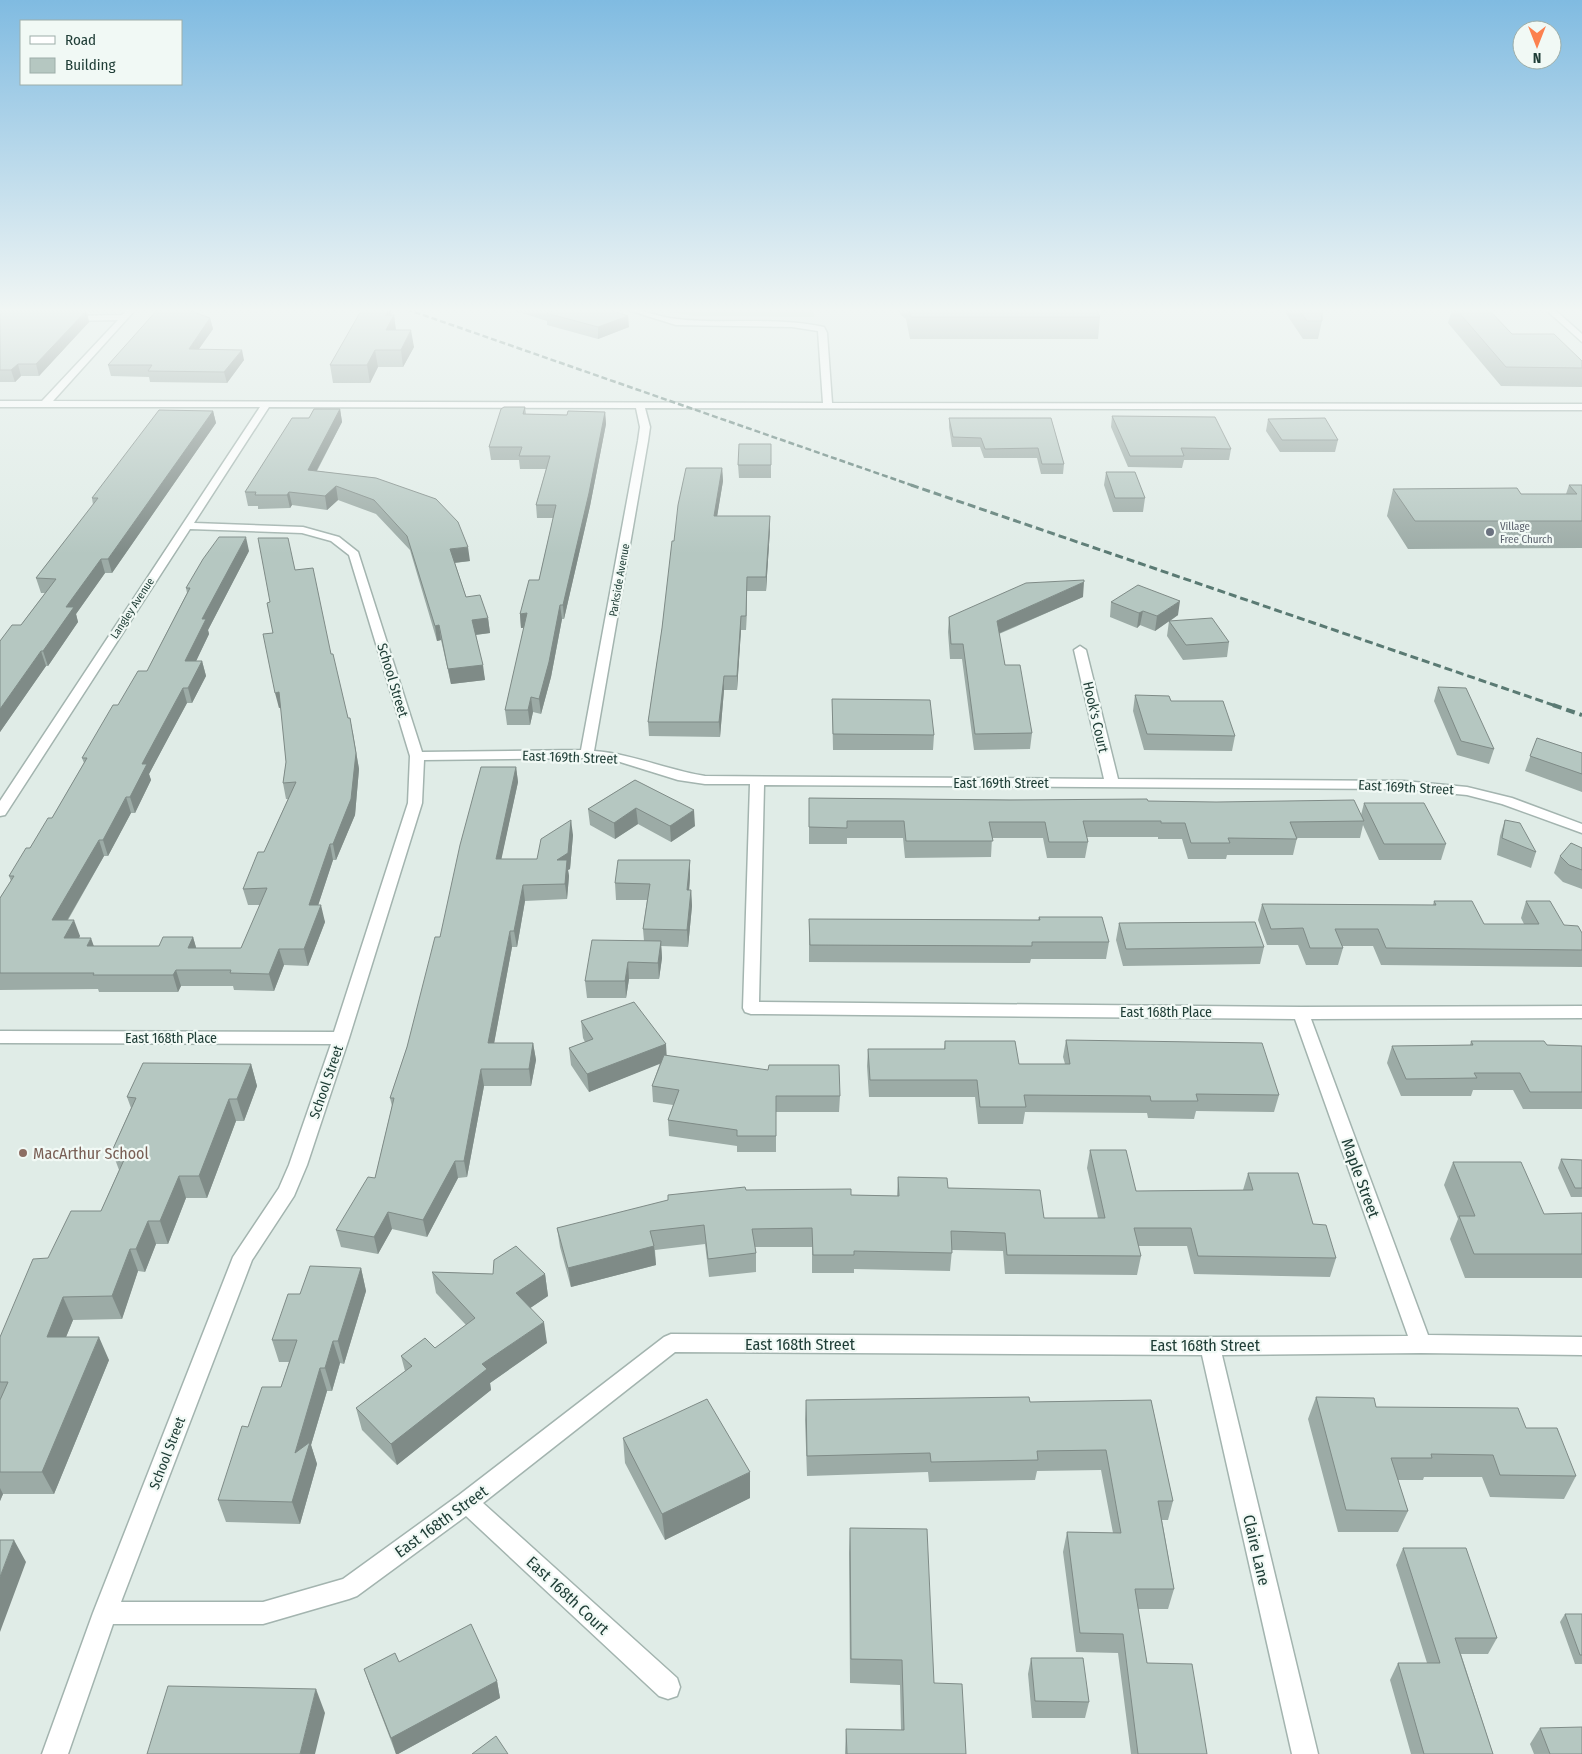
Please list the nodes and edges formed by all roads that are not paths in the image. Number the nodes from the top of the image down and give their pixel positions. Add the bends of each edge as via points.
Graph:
1 (57, 391) edge
2 (827, 391) edge
3 (0, 404) edge
4 (45, 404) junction
5 (266, 405) junction
6 (640, 406) junction
7 (828, 406) junction
8 (1582, 407) edge
9 (186, 526) junction
10 (1080, 650) dead end
11 (587, 754) junction
12 (417, 756) junction
13 (756, 781) junction
14 (1112, 783) junction
15 (6, 794) edge
16 (0, 812) edge
17 (1582, 829) edge
18 (1582, 1012) edge
19 (1302, 1013) junction
20 (0, 1037) edge
21 (341, 1038) junction
22 (1420, 1344) junction
23 (1210, 1346) junction
24 (1582, 1346) edge
25 (467, 1502) junction
26 (104, 1614) junction
27 (668, 1687) dead end
28 (55, 1754) edge
29 (1305, 1754) edge

1 - 4 street
2 - 7 street
3 - 4 street
4 - 5 street
5 - 6 street
5 - 9 street, Langley Avenue
6 - 7 street
6 - 11 street, Parkside Avenue via 645,426 643,441
7 - 8 street
9 - 12 street, School Street via 303,530 336,539 354,554
9 - 15 street, Langley Avenue
10 - 14 street, Hook's Court
11 - 12 street, East 169th Street
11 - 13 street, East 169th Street via 619,757 678,776
12 - 21 street, School Street via 415,803
13 - 14 street, East 169th Street
13 - 19 street, East 168th Place via 751,1008
14 - 17 street, East 169th Street via 1437,787 1507,801
15 - 16 street, Langley Avenue
18 - 19 street, East 168th Place
19 - 22 street, Maple Street
20 - 21 street, East 168th Place
21 - 26 street, School Street via 298,1165 287,1191 243,1257
22 - 23 street, East 168th Street
22 - 24 street, East 168th Street
23 - 25 street, East 168th Street via 671,1343
23 - 29 street, Claire Lane
25 - 26 street, East 168th Street via 349,1588 262,1614
25 - 27 street, East 168th Court
26 - 28 street, School Street

